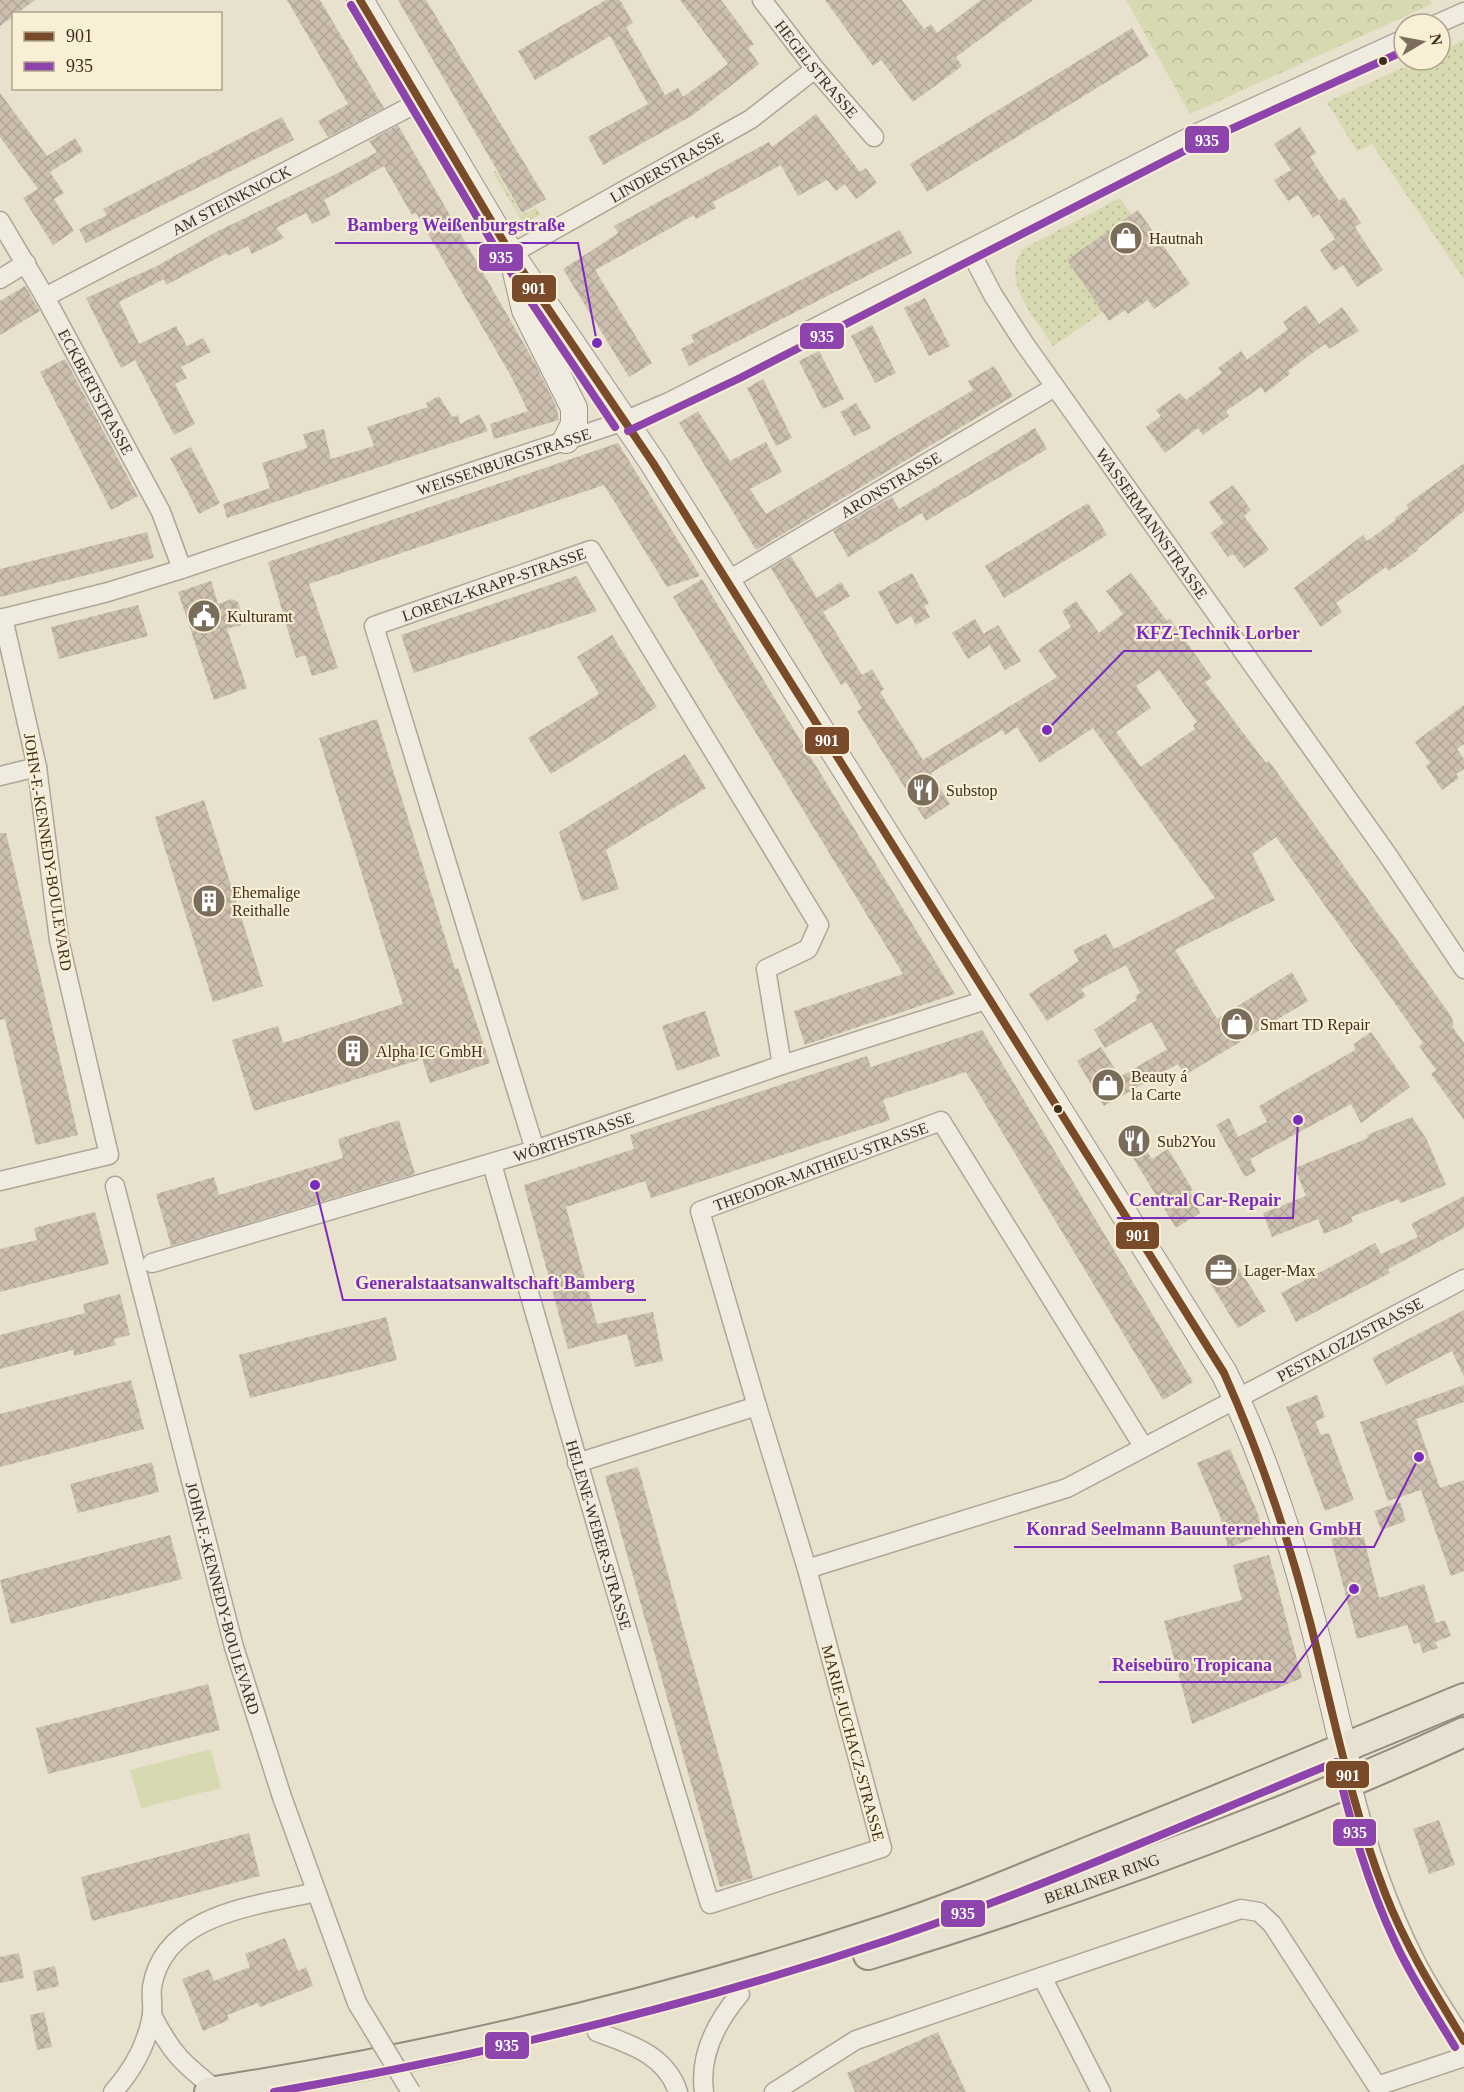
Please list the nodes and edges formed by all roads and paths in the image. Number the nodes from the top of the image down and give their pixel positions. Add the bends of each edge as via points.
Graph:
1 (360, 0) edge
2 (762, 0) edge
3 (1392, 44) edge
4 (815, 69) junction
5 (419, 102) junction
6 (874, 137) dead end
7 (0, 221) edge
8 (970, 251) junction
9 (512, 254) junction
10 (26, 263) junction
11 (0, 279) edge
12 (45, 297) junction
13 (1055, 387) junction
14 (624, 421) junction
15 (566, 440) junction
16 (182, 569) junction
17 (728, 581) junction
18 (2, 618) edge
19 (37, 767) junction
20 (0, 776) edge
21 (1464, 969) edge
22 (989, 999) junction
23 (782, 1065) junction
24 (535, 1150) junction
25 (492, 1164) junction
26 (0, 1181) edge
27 (115, 1186) dead end
28 (152, 1263) dead end
29 (1464, 1279) edge
30 (1236, 1398) junction
31 (757, 1406) junction
32 (1143, 1446) junction
33 (577, 1463) junction
34 (807, 1569) junction
35 (1464, 1698) edge
36 (1464, 1732) edge
37 (1343, 1748) junction
38 (1351, 1781) junction
39 (315, 1892) junction
40 (710, 1904) joint
41 (1042, 1977) junction
42 (740, 1994) junction
43 (152, 2015) junction
44 (597, 2032) junction
45 (1464, 2041) edge
46 (1464, 2057) edge
47 (1369, 2089) edge
48 (213, 2091) edge
49 (112, 2092) edge
50 (309, 2092) edge
51 (411, 2092) edge
52 (678, 2092) edge
53 (704, 2092) edge
54 (774, 2092) edge
55 (1101, 2092) edge

1 - 5 street
2 - 4 street, HEGELSTRASSE
3 - 8 street, WEISSENBURGSTRASSE via 1195,134
4 - 6 street, HEGELSTRASSE
4 - 9 street, LINDERSTRASSE via 751,119
5 - 9 street
5 - 12 street, AM STEINKNOCK
7 - 10 street, ECKBERTSTRASSE
8 - 13 street, WASSERMANNSTRASSE via 993,295
8 - 14 street, WEISSENBURGSTRASSE
9 - 14 street
9 - 15 street via 525,310 573,408 574,424
10 - 11 street
10 - 12 street, ECKBERTSTRASSE
12 - 16 street, ECKBERTSTRASSE via 160,512
13 - 17 street, ARONSTRASSE
13 - 21 street, WASSERMANNSTRASSE via 1387,854
14 - 15 street, WEISSENBURGSTRASSE
14 - 17 street
15 - 16 street, WEISSENBURGSTRASSE
16 - 18 street, WEISSENBURGSTRASSE
17 - 22 street
18 - 19 street, JOHN-F.-KENNEDY-BOULEVARD
19 - 20 street
19 - 26 street, JOHN-F.-KENNEDY-BOULEVARD via 59,940 109,1155
22 - 23 street, WÖRTHSTRASSE
22 - 30 street
23 - 24 street, WÖRTHSTRASSE
23 - 24 street, LORENZ-KRAPP-STRASSE via 766,969 808,949 819,925 591,550 374,626
24 - 25 street, WÖRTHSTRASSE
25 - 28 street, WÖRTHSTRASSE
25 - 33 street, HELENE-WEBER-STRASSE
27 - 39 street, JOHN-F.-KENNEDY-BOULEVARD via 220,1597
29 - 30 street, PESTALOZZISTRASSE
30 - 32 street, PESTALOZZISTRASSE
30 - 37 street via 1259,1448 1282,1518
31 - 32 street, THEODOR-MATHIEU-STRASSE via 700,1211 941,1121
31 - 33 street
31 - 34 street
32 - 34 street, PESTALOZZISTRASSE via 1067,1488
33 - 40 street, HELENE-WEBER-STRASSE
34 - 40 street, MARIE-JUCHACZ-STRASSE via 882,1848
35 - 37 main road, BERLINER RING
36 - 38 main road, BERLINER RING
37 - 38 street
37 - 48 main road, BERLINER RING via 1011,1883 888,1929 769,1966 508,2034
38 - 42 main road, BERLINER RING via 1176,1851 1005,1913
38 - 45 street via 1378,1874 1397,1920 1417,1964
39 - 43 street via 219,1915 189,1930 167,1949 152,1986
39 - 51 street, JOHN-F.-KENNEDY-BOULEVARD, bridge via 357,2003
41 - 47 street via 1241,1909 1259,1912 1277,1932
41 - 54 street via 856,2040
41 - 55 street
42 - 44 main road, BERLINER RING
42 - 53 street via 710,2042 702,2078
43 - 48 street via 168,2048
43 - 49 street via 141,2051
44 - 50 main road, BERLINER RING via 426,2071
44 - 52 street via 648,2053 660,2063
46 - 47 street

